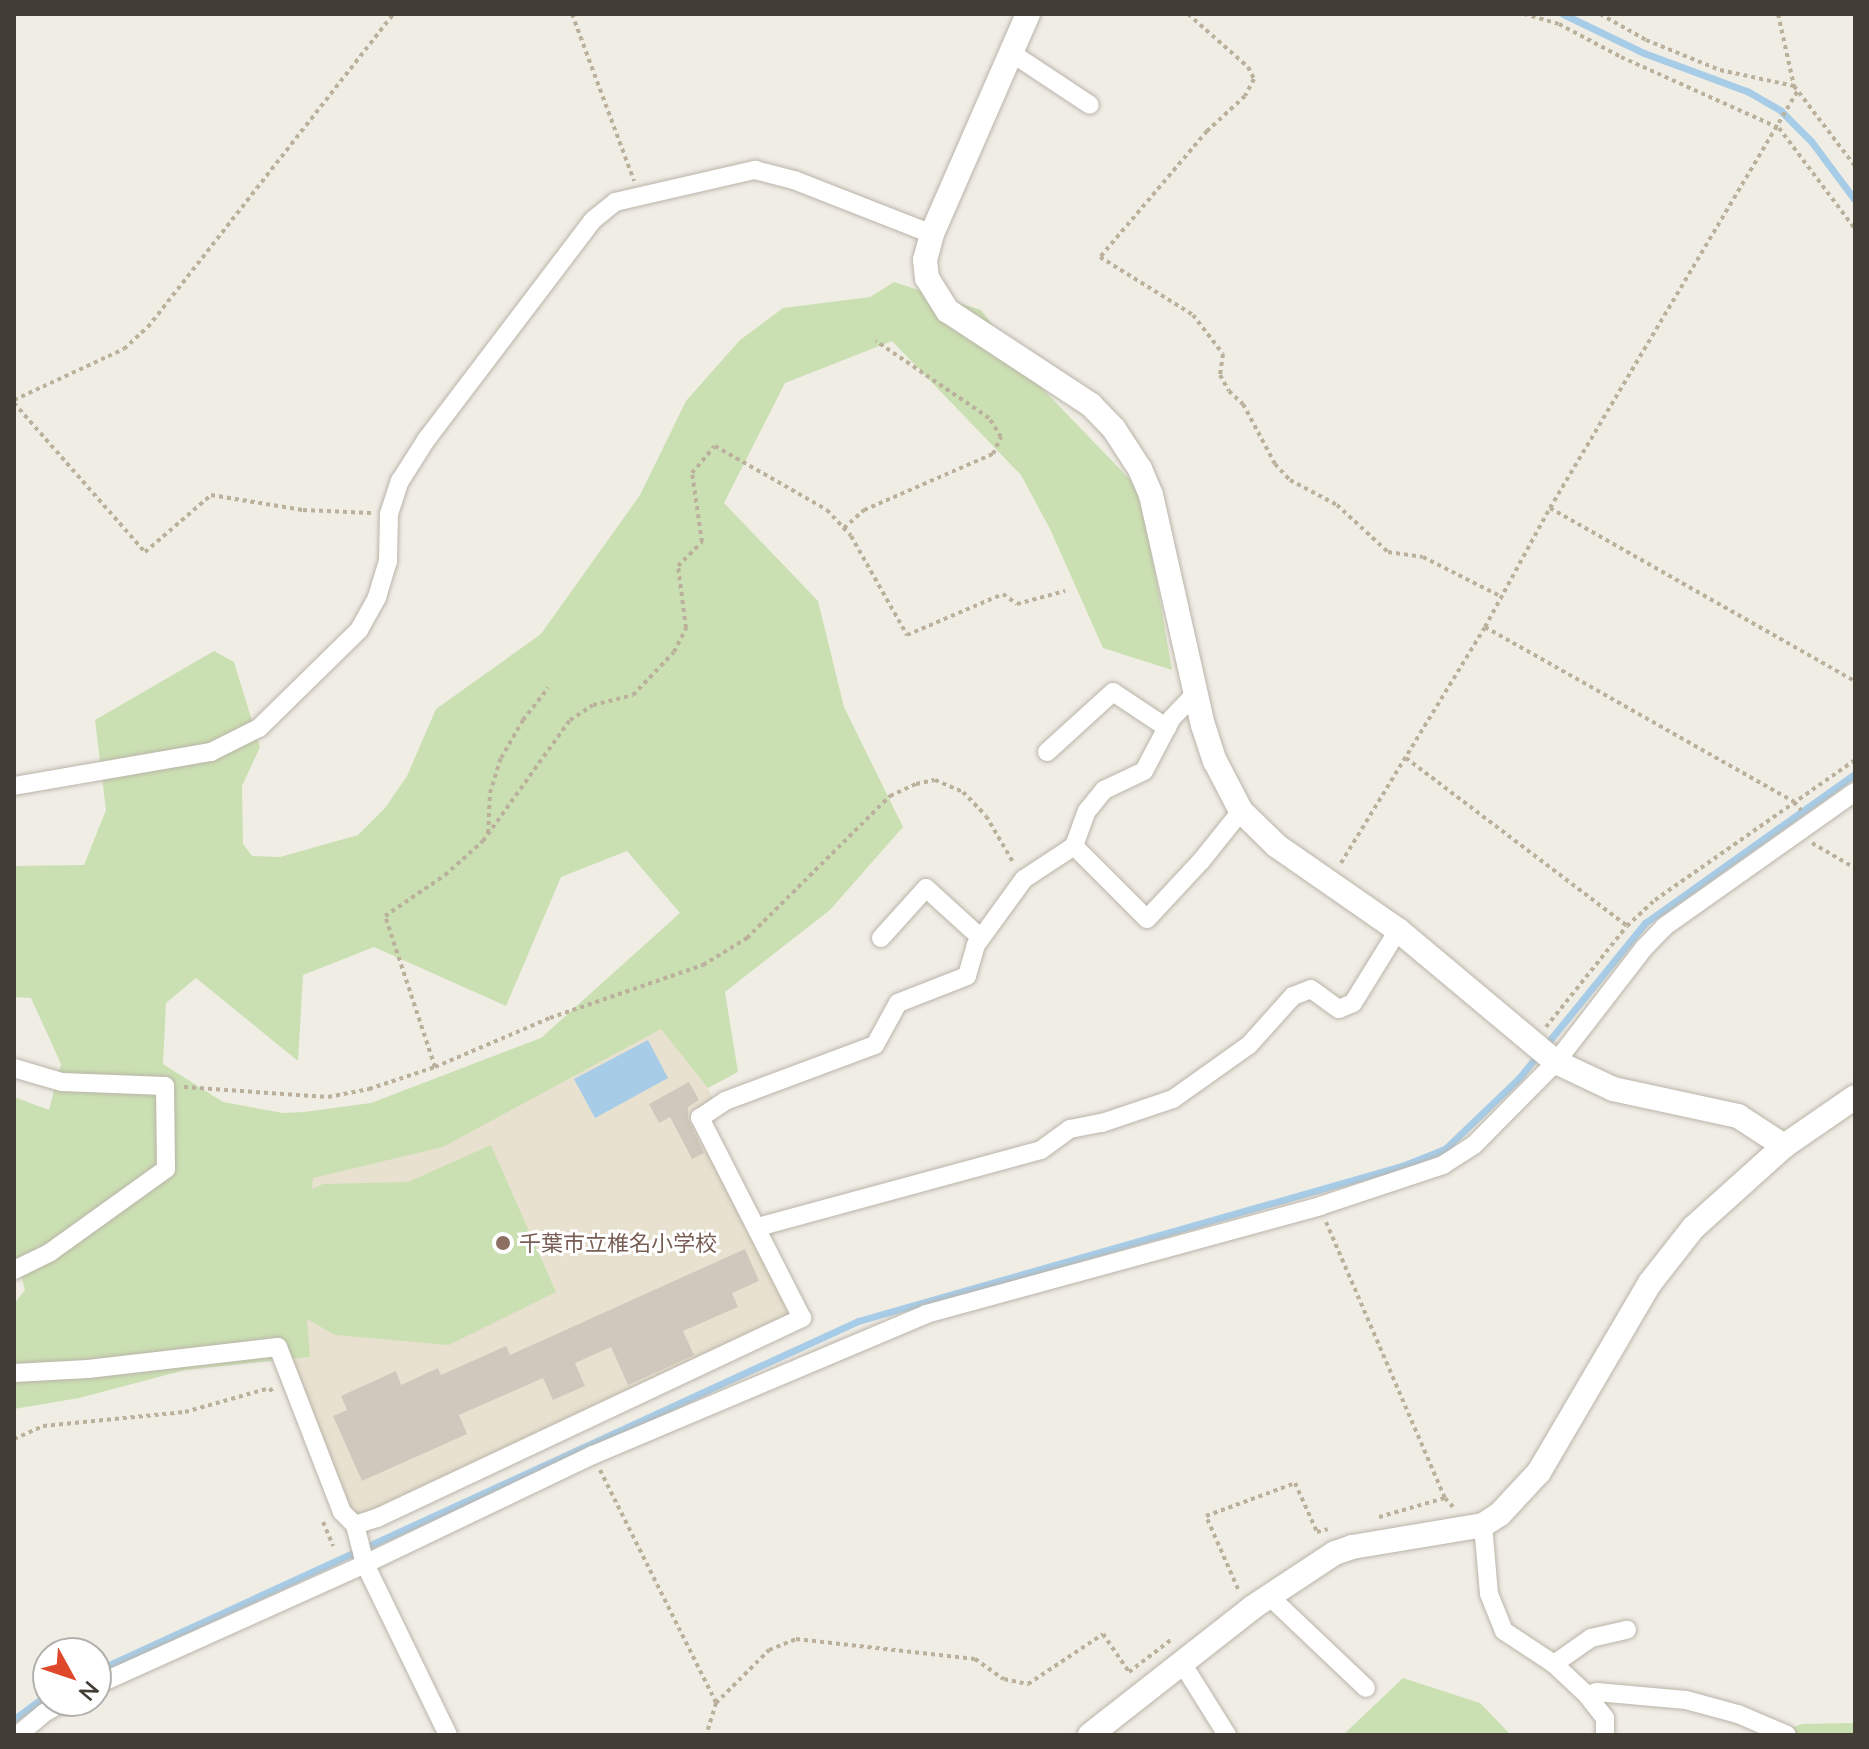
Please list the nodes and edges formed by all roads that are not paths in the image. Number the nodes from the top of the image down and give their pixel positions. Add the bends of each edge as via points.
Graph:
1 (1028, 14) edge
2 (1013, 54) junction
3 (1090, 105) dead end
4 (932, 234) junction
5 (1197, 692) junction
6 (1167, 728) junction
7 (1047, 752) dead end
8 (14, 786) edge
9 (1855, 792) edge
10 (1241, 811) junction
11 (1074, 846) junction
12 (1398, 930) junction
13 (881, 938) dead end
14 (981, 938) junction
15 (1556, 1062) junction
16 (14, 1068) edge
17 (1855, 1097) edge
18 (1784, 1146) junction
19 (758, 1227) junction
20 (14, 1270) edge
21 (14, 1373) edge
22 (355, 1525) junction
23 (1483, 1525) junction
24 (365, 1564) junction
25 (1253, 1597) junction
26 (1627, 1630) dead end
27 (1182, 1663) junction
28 (1554, 1664) junction
29 (112, 1678) edge
30 (1366, 1688) dead end
31 (1587, 1695) junction
32 (39, 1717) edge
33 (18, 1735) edge
34 (448, 1735) edge
35 (1090, 1735) edge
36 (1227, 1735) edge
37 (1605, 1735) edge
38 (1787, 1735) edge

1 - 2 street
2 - 3 street
2 - 4 street
4 - 5 street via 925,260 927,278 948,311 1091,405 1140,469 1151,495
4 - 8 street via 755,170 615,202 593,220 400,481 389,514 388,561 359,630 259,728 211,752
5 - 6 street
5 - 10 street via 1215,761
6 - 7 street via 1113,692
6 - 11 street via 1144,771 1104,790 1087,811
9 - 15 street via 1664,927
10 - 11 street via 1147,919
10 - 12 street via 1268,839
11 - 14 street via 1024,879
12 - 15 street
12 - 19 street via 1353,1003 1339,1009 1311,989 1293,996 1249,1045 1173,1099 1070,1129 1041,1150
13 - 14 street via 926,888
14 - 19 street via 967,976 898,1003 875,1045 725,1101 700,1118
15 - 18 street via 1613,1089 1738,1116
15 - 24 street via 1474,1145 1443,1165 1320,1206 926,1314 593,1455
16 - 20 street via 62,1082 165,1086 166,1169 49,1253
17 - 18 street
18 - 23 street via 1693,1228 1650,1283 1539,1472 1523,1493
19 - 22 street via 802,1318
21 - 22 street via 278,1347 342,1512
22 - 24 street
23 - 25 street via 1352,1547
23 - 28 street via 1489,1594 1504,1631
24 - 29 street
24 - 34 street
25 - 27 street
25 - 30 street
26 - 28 street via 1591,1638
27 - 35 street
27 - 36 street
28 - 31 street
31 - 37 street via 1605,1718
31 - 38 street via 1686,1700
32 - 33 street

